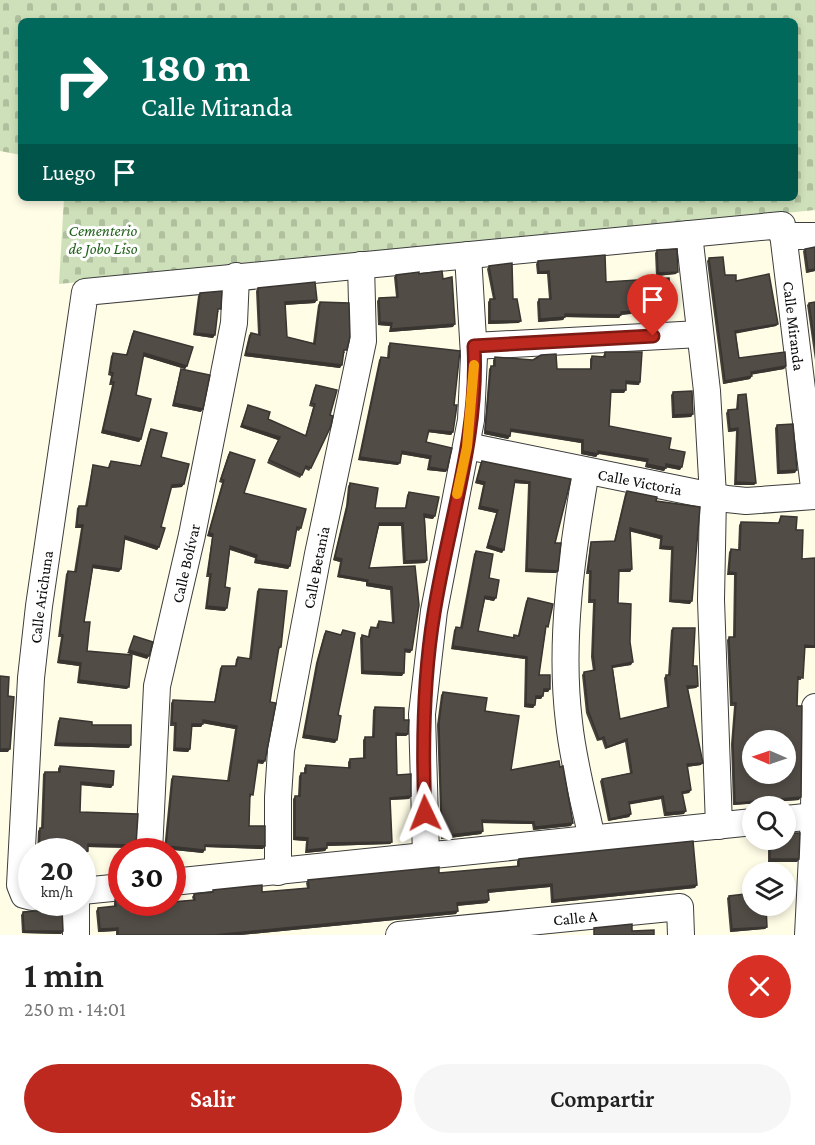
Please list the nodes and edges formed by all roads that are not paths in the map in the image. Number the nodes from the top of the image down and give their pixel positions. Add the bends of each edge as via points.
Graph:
1 (782, 231) junction
2 (689, 234) junction
3 (815, 236) edge
4 (468, 255) junction
5 (361, 265) junction
6 (236, 276) junction
7 (700, 334) junction
8 (474, 346) junction
9 (467, 447) junction
10 (586, 471) junction
11 (713, 496) junction
12 (815, 496) edge
13 (815, 707) edge
14 (814, 816) edge
15 (796, 818) edge
16 (742, 823) edge
17 (719, 826) junction
18 (22, 838) edge
19 (150, 838) edge
20 (592, 839) junction
21 (426, 856) junction
22 (278, 872) junction
23 (186, 881) edge
24 (76, 916) edge
25 (562, 927) edge
26 (441, 933) edge
27 (76, 935) edge
28 (399, 935) edge
29 (681, 935) edge
30 (807, 935) edge

1 - 2 street
1 - 3 street
1 - 12 street, Calle Miranda
2 - 4 street
2 - 7 street
4 - 5 street
4 - 8 street
5 - 6 street
5 - 22 street, Calle Betania via 362,350 281,750
6 - 18 street, Calle Arichuna via 84,292 39,606
6 - 19 street, Calle Bolívar via 232,332 158,686
7 - 8 street
7 - 11 street
8 - 9 street
9 - 10 street, Calle Victoria
9 - 21 street via 427,658 422,714
10 - 11 street, Calle Victoria
10 - 20 street via 573,563 566,679 574,756
11 - 12 street, Calle Victoria via 746,501
11 - 17 street via 711,600
13 - 14 street
14 - 15 street
14 - 30 street
16 - 17 street
17 - 20 street
20 - 21 street
21 - 22 street
22 - 23 street
24 - 27 street
25 - 26 street, Calle A
25 - 29 street, Calle A via 680,907
26 - 28 street, Calle A

